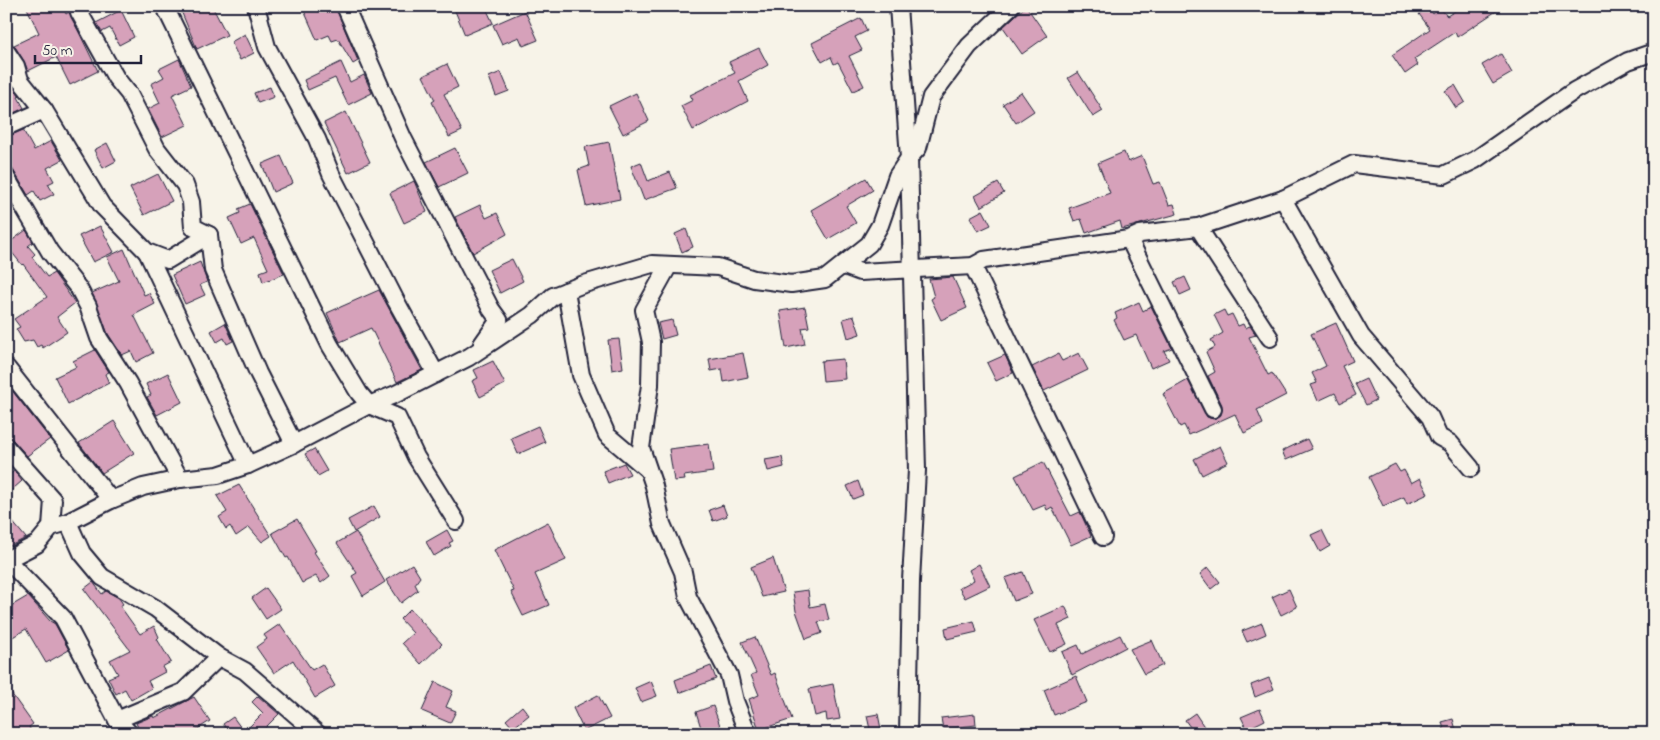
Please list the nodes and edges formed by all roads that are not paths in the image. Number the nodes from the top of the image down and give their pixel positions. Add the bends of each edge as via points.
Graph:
1 (80, 6) edge
2 (256, 6) edge
3 (345, 6) edge
4 (898, 6) edge
5 (1011, 6) edge
6 (165, 7) edge
7 (6, 51) edge
8 (1654, 52) edge
9 (44, 110) junction
10 (6, 127) edge
11 (909, 158) junction
12 (6, 177) edge
13 (1283, 199) junction
14 (1198, 227) junction
15 (209, 236) junction
16 (1129, 239) junction
17 (146, 252) junction
18 (669, 265) junction
19 (844, 266) junction
20 (972, 266) junction
21 (913, 268) junction
22 (566, 291) junction
23 (1270, 338) dead end
24 (478, 350) junction
25 (6, 367) edge
26 (436, 374) junction
27 (369, 405) junction
28 (1213, 409) dead end
29 (294, 444) junction
30 (6, 447) edge
31 (248, 465) junction
32 (647, 468) junction
33 (1471, 468) dead end
34 (180, 479) junction
35 (111, 500) junction
36 (456, 521) dead end
37 (68, 522) junction
38 (51, 527) junction
39 (1103, 537) dead end
40 (6, 559) edge
41 (219, 657) junction
42 (117, 720) junction
43 (130, 734) edge
44 (318, 734) edge
45 (748, 734) edge
46 (908, 734) edge

1 - 15 street via 79,12 116,78 129,94 157,149 185,186 192,202 193,226
2 - 26 street via 268,47
3 - 24 street via 402,138 499,320
4 - 11 street
5 - 11 street via 969,46 930,97 918,148
6 - 27 street via 330,344
7 - 9 street via 20,80
8 - 13 street via 1628,61 1574,91 1475,160 1444,175 1354,164
9 - 10 street
9 - 17 street via 102,206
11 - 19 street via 897,176 880,225 869,244
11 - 21 street
12 - 34 street via 50,252 79,289 100,338
13 - 14 street
13 - 33 street via 1361,336 1430,417 1439,437 1450,443
14 - 16 street via 1140,234
14 - 23 street
15 - 17 street via 168,260
15 - 29 street via 212,270
16 - 20 street via 984,260
16 - 28 street
17 - 31 street
18 - 19 street via 718,267 754,279 791,284 825,279
18 - 22 street via 652,264
18 - 32 street via 644,310 651,342 650,385 641,448
19 - 21 street via 860,272
20 - 21 street
20 - 39 street
21 - 46 street via 917,470
22 - 24 street via 553,296 532,315
22 - 32 street via 580,375 607,435
24 - 26 street
25 - 35 street
26 - 27 street
27 - 29 street
27 - 36 street via 397,416 416,457
29 - 31 street
30 - 38 street via 53,500
31 - 34 street via 218,475
32 - 45 street via 662,524 683,572 688,597 729,675
34 - 35 street via 143,487
35 - 37 street
37 - 38 street
37 - 41 street via 82,553 102,577 155,608
38 - 40 street via 37,544
40 - 42 street via 63,618
41 - 42 street via 183,692
41 - 44 street via 245,671
42 - 43 street

